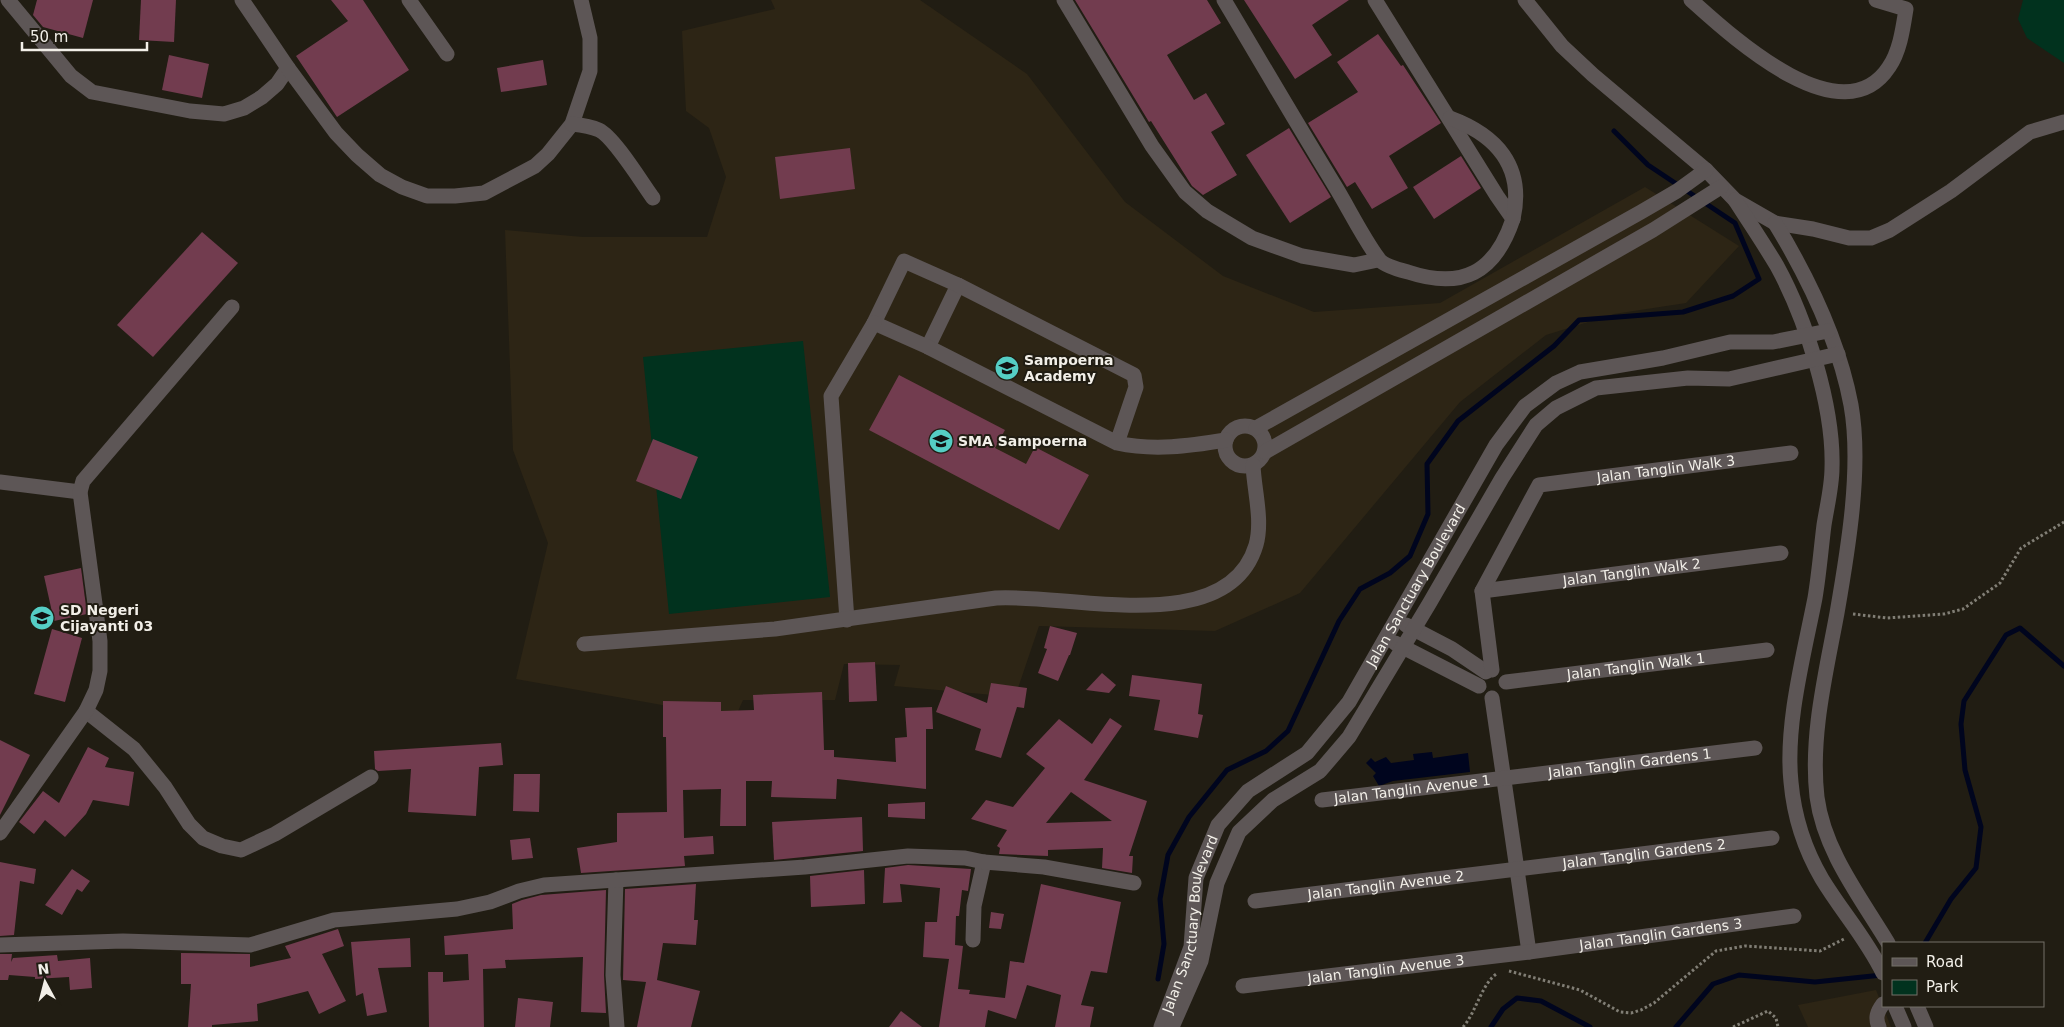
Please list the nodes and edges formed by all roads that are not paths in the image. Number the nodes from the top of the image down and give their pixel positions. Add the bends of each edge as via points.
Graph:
1 (8, 0) edge
2 (242, 0) edge
3 (409, 0) edge
4 (581, 0) edge
5 (1064, 0) edge
6 (1224, 0) edge
7 (1375, 0) edge
8 (1525, 0) edge
9 (1691, 0) edge
10 (1876, 0) edge
11 (1907, 4) edge
12 (447, 54) dead end
13 (288, 68) junction
14 (1450, 118) junction
15 (2064, 122) edge
16 (572, 124) junction
17 (1706, 170) junction
18 (1721, 186) junction
19 (653, 198) dead end
20 (1735, 200) junction
21 (1513, 219) junction
22 (1775, 223) junction
23 (1378, 260) junction
24 (958, 285) junction
25 (232, 307) dead end
26 (874, 323) junction
27 (1828, 331) junction
28 (1807, 336) junction
29 (1773, 342) junction
30 (928, 347) junction
31 (1684, 353) junction
32 (1838, 354) junction
33 (1814, 358) junction
34 (1775, 367) junction
35 (1688, 378) junction
36 (1256, 428) junction
37 (1226, 440) junction
38 (1117, 443) junction
39 (1264, 452) junction
40 (1792, 453) dead end
41 (1253, 465) junction
42 (0, 482) edge
43 (80, 492) junction
44 (1781, 553) dead end
45 (1482, 591) junction
46 (1396, 619) junction
47 (847, 620) junction
48 (1414, 629) junction
49 (1384, 638) junction
50 (584, 644) dead end
51 (1403, 648) junction
52 (1767, 650) dead end
53 (1489, 671) junction
54 (1506, 682) junction
55 (1479, 686) junction
56 (1492, 698) junction
57 (86, 711) junction
58 (1755, 748) dead end
59 (372, 777) dead end
60 (1504, 779) junction
61 (1322, 800) dead end
62 (0, 833) edge
63 (1772, 838) dead end
64 (984, 862) junction
65 (1517, 869) junction
66 (616, 880) junction
67 (1134, 883) dead end
68 (1255, 901) dead end
69 (1794, 916) dead end
70 (972, 940) dead end
71 (1887, 942) edge
72 (0, 945) edge
73 (1529, 952) junction
74 (1882, 971) edge
75 (1243, 986) dead end
76 (1882, 1006) edge
77 (1895, 1007) edge
78 (1917, 1007) edge
79 (616, 1027) edge
80 (1161, 1027) edge
81 (1171, 1027) edge
82 (1879, 1027) edge
83 (1904, 1027) edge
84 (1926, 1027) edge

1 - 13 street via 71,76 92,92 190,111 224,114 244,108 262,97
2 - 13 street
3 - 12 street
4 - 16 street via 590,38 590,71
5 - 23 street via 1152,146 1185,192 1206,211 1252,238 1302,256 1354,265
6 - 23 street
7 - 14 street
8 - 17 street via 1562,46
9 - 11 street via 1728,34 1794,78 1827,91 1842,92 1866,86 1889,68 1901,38
10 - 11 street
13 - 16 street via 336,133 357,155 380,176 427,196 484,193 505,183 535,166
14 - 21 street
14 - 21 street via 1483,133 1509,163 1516,196
15 - 22 street via 2030,132 1951,191 1890,230 1871,238 1849,238
16 - 19 street via 601,130
17 - 18 street
17 - 36 street via 1682,187
18 - 20 street
18 - 39 street via 1653,230
20 - 22 street
20 - 28 street via 1777,267
21 - 23 street via 1497,254 1476,272 1447,280 1430,279
22 - 27 street via 1799,262
24 - 26 street via 904,261
24 - 30 street
24 - 38 street via 1134,375 1136,387
25 - 43 street via 94,466 83,480
26 - 30 street
26 - 47 street via 830,396
27 - 28 street, Jalan Sanctuary Boulevard
27 - 32 street
28 - 29 street, Jalan Sanctuary Boulevard
28 - 33 street
29 - 31 street, Jalan Sanctuary Boulevard via 1730,342
29 - 34 street
30 - 38 street
31 - 35 street
31 - 46 street, Jalan Sanctuary Boulevard via 1580,372 1525,406 1496,445
32 - 33 street, Jalan Sanctuary Boulevard
32 - 71 street via 1851,406 1855,454 1837,611 1821,699 1816,755 1817,798 1829,844
33 - 34 street, Jalan Sanctuary Boulevard
33 - 74 street via 1828,418 1832,468 1819,574 1799,678 1791,742 1791,782 1807,850 1823,881 1870,946
34 - 35 street, Jalan Sanctuary Boulevard via 1729,379
35 - 48 street, Jalan Sanctuary Boulevard via 1596,388 1556,408 1536,426
36 - 37 street via 1238,427
36 - 39 street via 1264,438
37 - 38 street via 1141,449
37 - 41 street via 1225,449 1232,462
39 - 41 street
40 - 45 street, Jalan Tanglin Walk 3 via 1539,485
41 - 47 street via 1258,514 1256,543 1246,569 1222,589 1206,597 1158,604 1104,605 1014,596
42 - 43 street
43 - 57 street via 100,641 100,671 96,690
44 - 45 street, Jalan Tanglin Walk 2
45 - 53 street
46 - 48 street
46 - 49 street, Jalan Sanctuary Boulevard
47 - 50 street
48 - 51 street, Jalan Sanctuary Boulevard
48 - 53 street
49 - 51 street
49 - 80 street, Jalan Sanctuary Boulevard via 1349,702 1320,738 1306,753 1248,791 1218,824 1196,878 1191,947
51 - 55 street
51 - 81 street, Jalan Sanctuary Boulevard via 1349,737 1320,771 1273,800 1239,832 1217,883 1201,961
52 - 54 street, Jalan Tanglin Walk 1
53 - 54 street via 1503,674
53 - 55 street via 1480,679
54 - 56 street via 1502,694
55 - 56 street via 1482,694
56 - 60 street
57 - 59 street via 134,748 189,824 203,838 222,846 242,850
57 - 62 street
58 - 60 street, Jalan Tanglin Gardens 1
60 - 61 street, Jalan Tanglin Avenue 1
60 - 65 street
63 - 65 street, Jalan Tanglin Gardens 2
64 - 66 street via 908,856 805,868
64 - 67 street via 1044,867
64 - 70 street via 974,906
65 - 68 street, Jalan Tanglin Avenue 2
65 - 73 street
66 - 72 street via 544,885 457,909 334,920 250,945 123,941
66 - 79 street
69 - 73 street, Jalan Tanglin Gardens 3
73 - 75 street, Jalan Tanglin Avenue 3
76 - 82 street via 1877,1013
77 - 83 street
78 - 84 street

